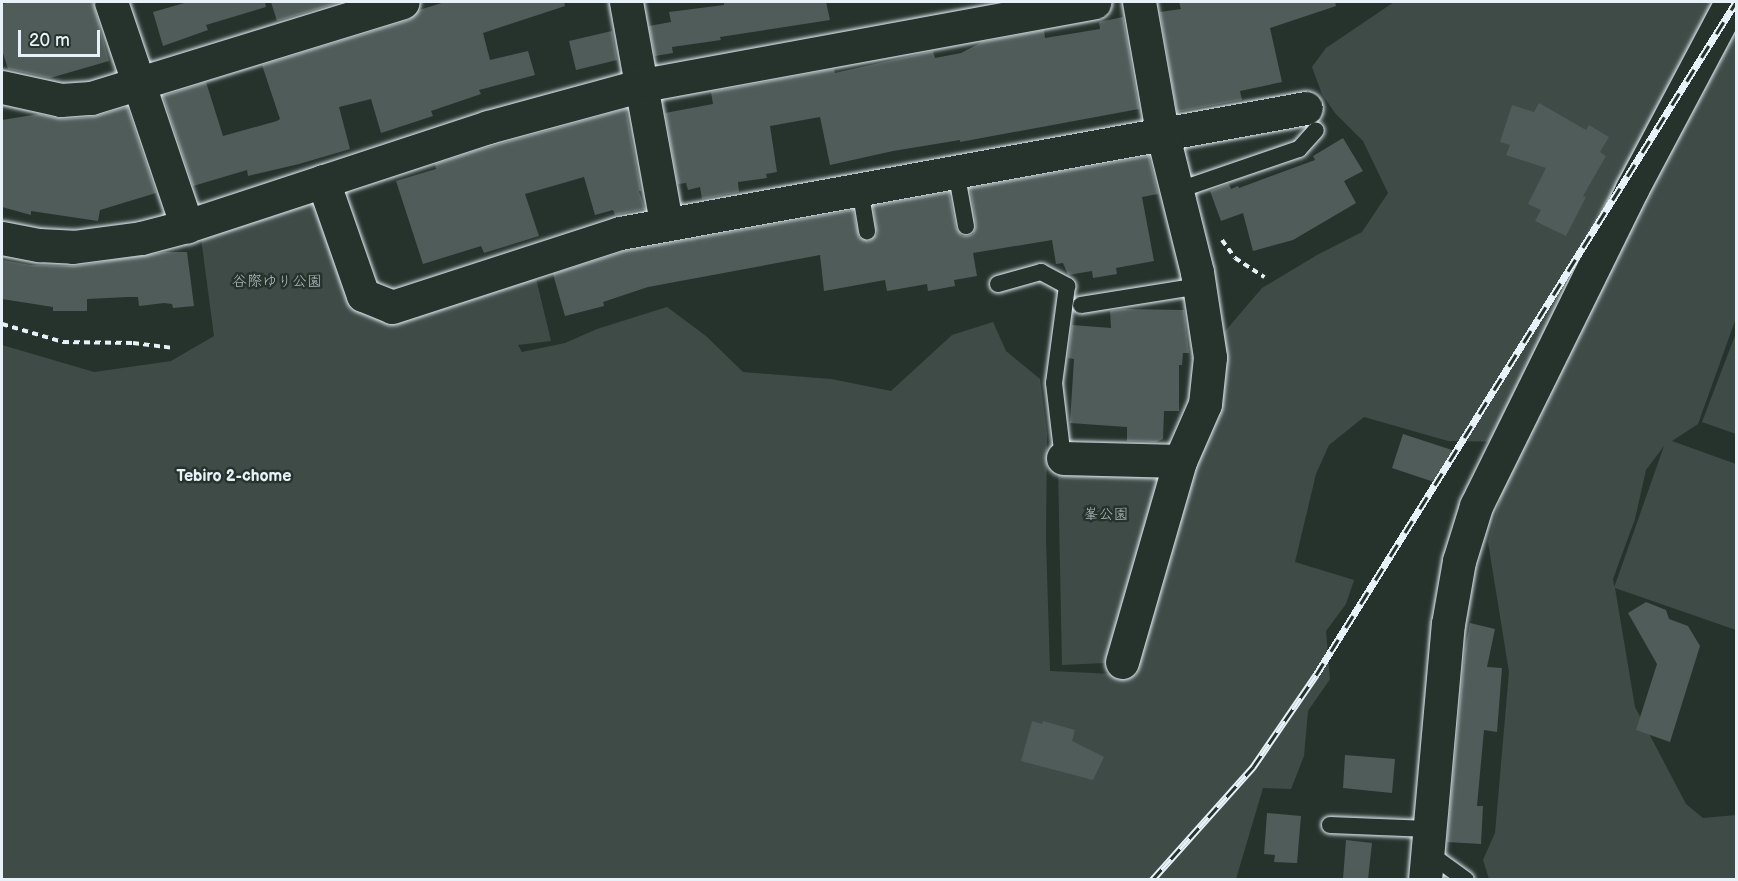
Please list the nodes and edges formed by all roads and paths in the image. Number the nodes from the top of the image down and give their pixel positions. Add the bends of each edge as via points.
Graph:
1 (111, 2) edge
2 (403, 2) edge
3 (626, 2) edge
4 (1094, 2) edge
5 (1139, 2) edge
6 (1731, 2) edge
7 (140, 82) junction
8 (643, 84) junction
9 (2, 87) edge
10 (1311, 119) joint
11 (1162, 132) junction
12 (956, 171) junction
13 (323, 180) junction
14 (860, 189) junction
15 (1176, 191) junction
16 (666, 223) junction
17 (187, 226) junction
18 (966, 226) dead end
19 (867, 231) dead end
20 (2, 238) edge
21 (1225, 246) dead end
22 (1264, 276) dead end
23 (998, 284) dead end
24 (1199, 286) junction
25 (1081, 305) dead end
26 (2, 324) edge
27 (171, 348) dead end
28 (1063, 458) joint
29 (1180, 461) junction
30 (1122, 662) dead end
31 (1330, 825) dead end
32 (1426, 853) edge
33 (1466, 879) edge

1 - 7 street
2 - 7 street
3 - 8 street
4 - 8 street
5 - 11 street
6 - 32 street via 1632,189 1476,506 1459,561 1448,624
7 - 9 street via 91,98 62,100
7 - 17 street
8 - 13 street via 488,127
8 - 16 street
10 - 11 street
10 - 15 lane via 1299,149
11 - 12 street
11 - 15 street
12 - 14 street
12 - 18 lane
13 - 16 street via 363,295 392,308 620,233
13 - 17 street
14 - 16 street
14 - 19 lane
15 - 24 street
17 - 20 street via 141,238 73,247
21 - 22 path via 1235,258
23 - 28 lane via 1041,272 1067,286 1054,382
24 - 25 lane
24 - 29 street via 1210,357 1206,395
26 - 27 path via 63,342
28 - 29 street
29 - 30 street
31 - 32 lane
32 - 33 lane

